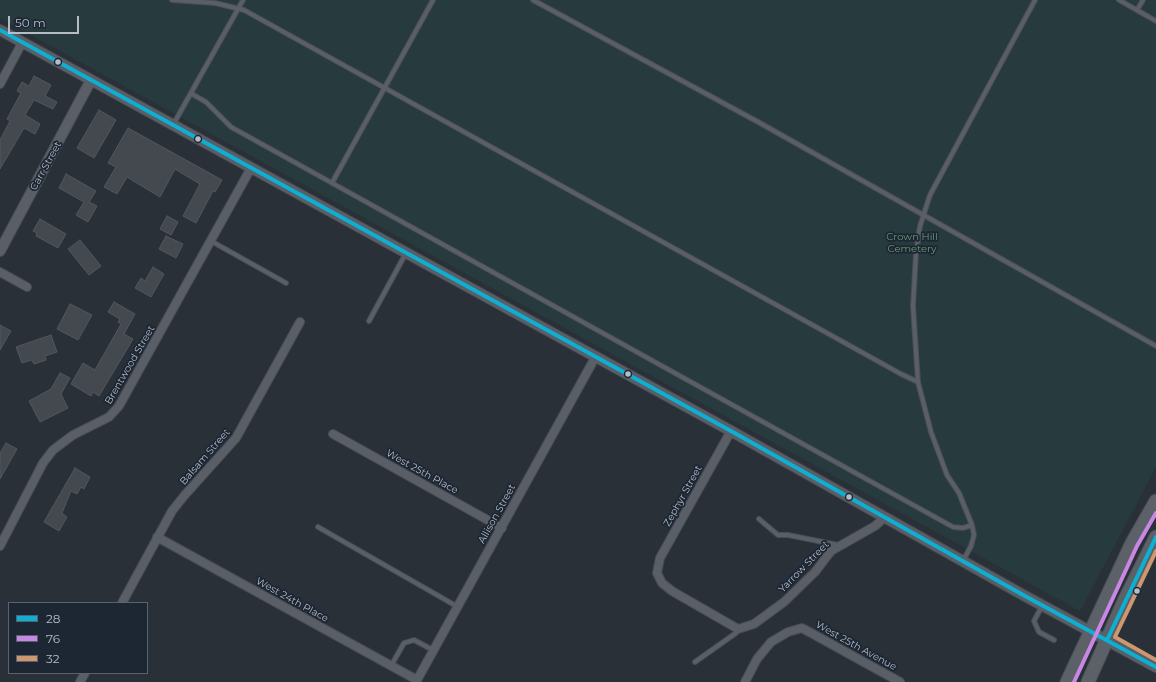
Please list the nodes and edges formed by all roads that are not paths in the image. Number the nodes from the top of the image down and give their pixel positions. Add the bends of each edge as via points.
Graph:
1 (172, 0) edge
2 (243, 0) edge
3 (433, 0) edge
4 (533, 0) edge
5 (1035, 0) edge
6 (1119, 0) edge
7 (1143, 0) edge
8 (239, 7) junction
9 (1138, 10) junction
10 (1156, 21) edge
11 (0, 30) edge
12 (22, 43) junction
13 (91, 80) junction
14 (0, 84) edge
15 (385, 87) junction
16 (192, 94) junction
17 (173, 125) junction
18 (251, 168) junction
19 (332, 183) junction
20 (923, 215) junction
21 (211, 241) junction
22 (0, 251) edge
23 (406, 252) junction
24 (0, 272) edge
25 (286, 283) dead end
26 (27, 287) dead end
27 (369, 321) dead end
28 (300, 322) dead end
29 (1156, 346) edge
30 (596, 356) junction
31 (918, 382) junction
32 (731, 430) junction
33 (333, 434) dead end
34 (1156, 501) edge
35 (885, 517) junction
36 (759, 519) dead end
37 (972, 525) junction
38 (318, 527) dead end
39 (502, 528) junction
40 (158, 537) junction
41 (1156, 538) edge
42 (0, 546) edge
43 (839, 546) junction
44 (962, 561) junction
45 (123, 602) edge
46 (1042, 606) junction
47 (458, 607) junction
48 (738, 629) junction
49 (1091, 631) junction
50 (1054, 640) dead end
51 (1107, 640) junction
52 (434, 650) junction
53 (696, 662) dead end
54 (391, 666) junction
55 (1156, 667) edge
56 (417, 681) edge
57 (745, 682) edge
58 (900, 682) edge
59 (1067, 682) edge
60 (1088, 682) edge

1 - 8 lane
2 - 8 lane
3 - 15 lane
4 - 20 lane
5 - 20 lane via 930,195
6 - 9 lane
7 - 9 lane
8 - 15 lane
8 - 16 lane
9 - 10 lane
11 - 12 street
12 - 13 street
12 - 14 street
13 - 17 street
13 - 22 street, Carr Street
15 - 19 lane
15 - 31 lane
16 - 17 lane
16 - 19 lane via 206,102 231,126
17 - 18 street
18 - 21 street, Brentwood Street
18 - 23 street
19 - 37 lane via 952,526 963,528
20 - 29 lane
20 - 31 lane via 916,253 913,306
21 - 25 lane
21 - 42 street, Brentwood Street via 120,406 109,417 73,435 53,450 43,463
23 - 27 lane
23 - 30 street
24 - 26 street
28 - 40 street, Balsam Street via 236,438 184,496
30 - 32 street
30 - 39 street, Allison Street
31 - 37 lane via 931,432 947,475 959,494
32 - 35 street
32 - 48 street, Zephyr Street via 660,558 657,573 662,583 672,591
33 - 39 street, West 25th Place
34 - 49 main road via 1132,543
35 - 43 street, Yarrow Street via 876,526
35 - 44 street
36 - 43 lane via 778,534
37 - 44 lane via 974,535
38 - 47 lane
39 - 47 street, Allison Street
40 - 45 street, Balsam Street
40 - 54 street, West 24th Place
41 - 51 main road
43 - 48 street, Yarrow Street via 831,551 815,572 784,602 754,624
44 - 46 street
46 - 49 street
46 - 50 lane via 1034,621 1039,632
47 - 52 street, Allison Street
48 - 53 lane
49 - 51 street
49 - 59 main road
51 - 55 street
51 - 60 main road
52 - 54 lane via 414,640 404,643
52 - 56 street, Allison Street
54 - 56 street, West 24th Place
57 - 58 street, West 25th Avenue via 757,659 771,642 788,632 802,628

